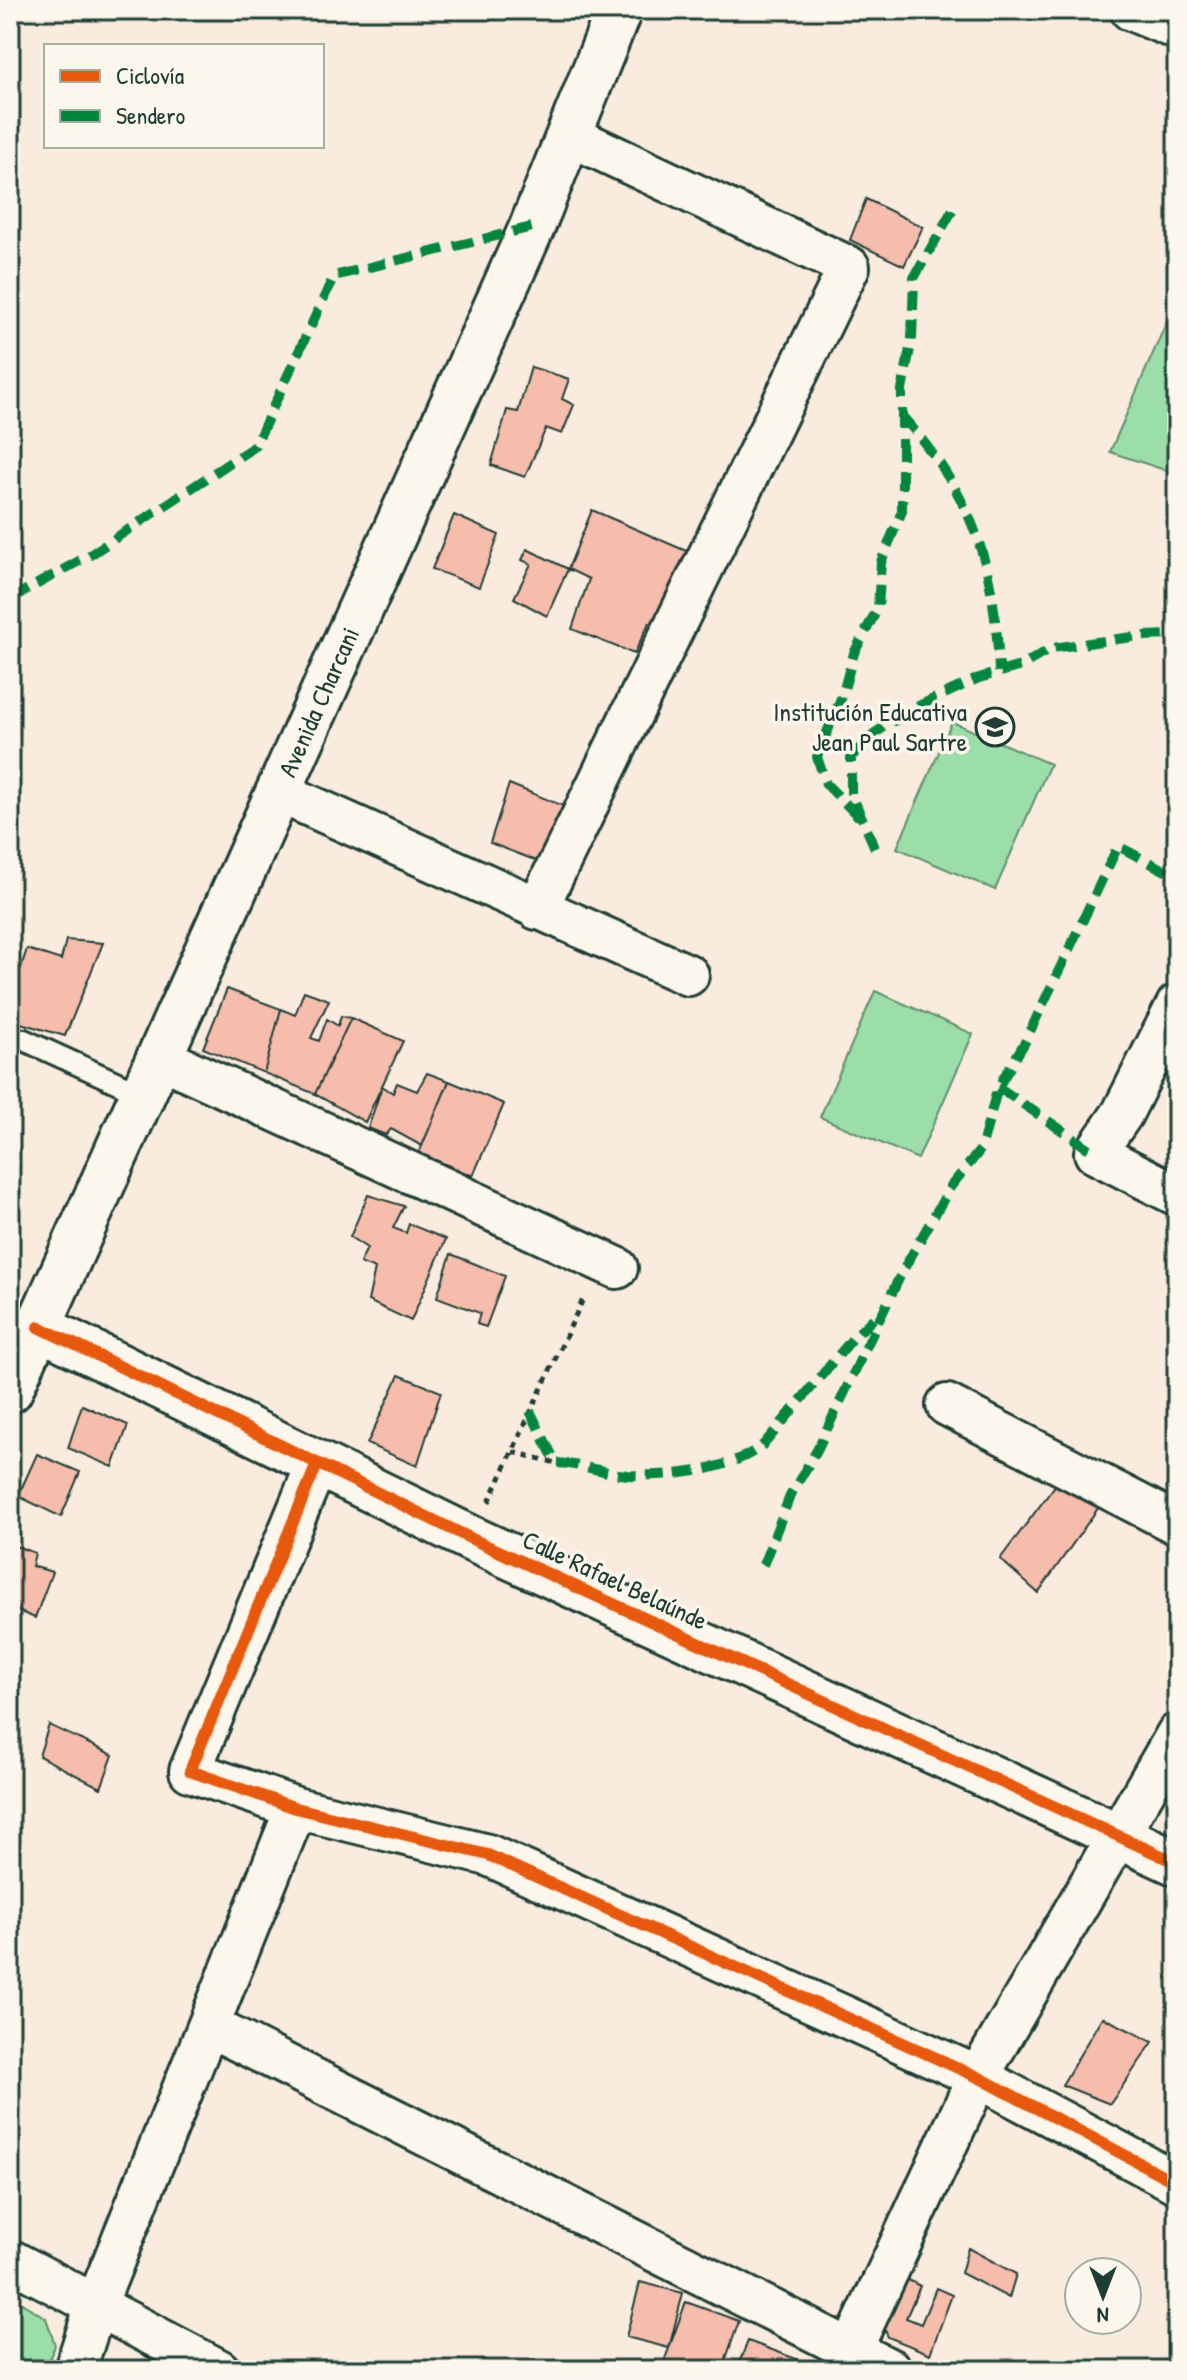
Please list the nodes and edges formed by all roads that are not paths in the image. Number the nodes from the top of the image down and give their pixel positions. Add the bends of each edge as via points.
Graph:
1 (619, 10) edge
2 (1131, 10) edge
3 (1177, 29) edge
4 (571, 136) junction
5 (279, 792) junction
6 (537, 909) junction
7 (688, 975) dead end
8 (1177, 1005) edge
9 (10, 1039) edge
10 (150, 1076) junction
11 (1177, 1195) edge
12 (608, 1263) road end
13 (39, 1327) junction
14 (10, 1390) edge
15 (947, 1405) dead end
16 (317, 1464) junction
17 (1177, 1524) edge
18 (1177, 1734) edge
19 (296, 1808) junction
20 (1118, 1833) junction
21 (1177, 1863) edge
22 (209, 2026) junction
23 (978, 2077) junction
24 (1177, 2183) edge
25 (10, 2260) edge
26 (96, 2305) junction
27 (846, 2360) edge
28 (75, 2370) edge
29 (219, 2370) edge
30 (891, 2370) edge

1 - 4 main road, Avenida Charcani
2 - 3 street
4 - 5 main road, Avenida Charcani
4 - 6 street via 849,267
5 - 6 street
5 - 10 main road, Avenida Charcani
6 - 7 street
8 - 11 street via 1122,1114 1095,1153
9 - 10 lane
10 - 12 street
10 - 13 main road, Avenida Charcani
13 - 14 main road, Avenida Charcani
13 - 16 main road, Calle Rafael Belaúnde
15 - 17 street
16 - 19 street via 190,1771
16 - 20 main road, Calle Rafael Belaúnde
18 - 20 street
19 - 22 street
19 - 23 street via 488,1855
20 - 21 main road, Calle Rafael Belaúnde
20 - 23 street
22 - 26 street
22 - 27 street
23 - 24 street
23 - 27 street
25 - 26 street
26 - 28 street
26 - 29 street
27 - 30 street

